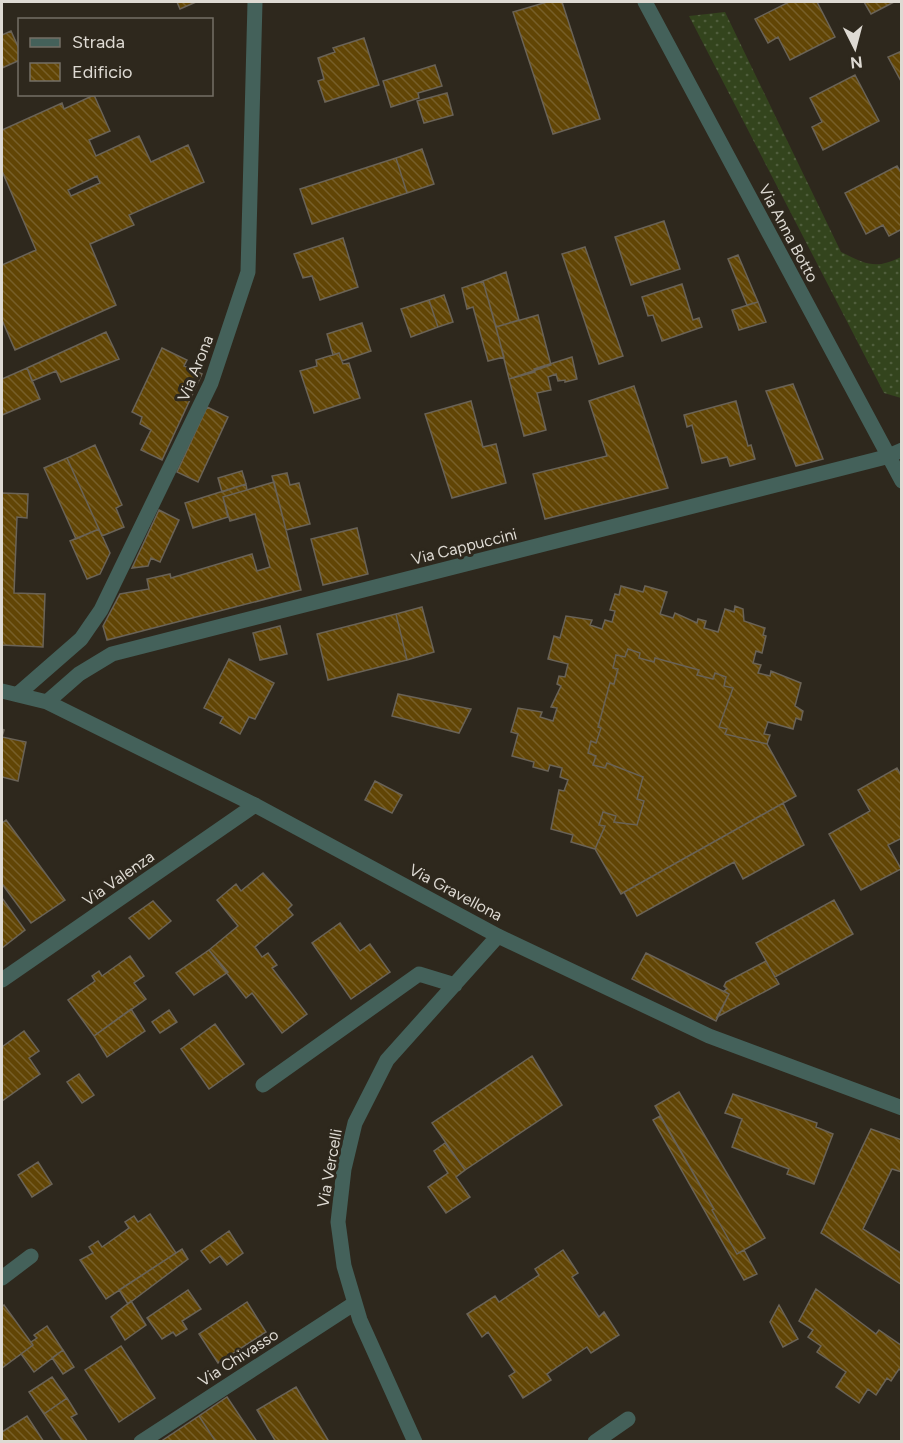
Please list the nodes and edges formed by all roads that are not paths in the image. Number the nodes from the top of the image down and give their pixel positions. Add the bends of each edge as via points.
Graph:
1 (255, 2) edge
2 (645, 2) edge
3 (902, 450) edge
4 (886, 457) junction
5 (902, 481) edge
6 (2, 691) edge
7 (18, 694) junction
8 (47, 702) junction
9 (255, 805) junction
10 (498, 936) junction
11 (2, 980) edge
12 (454, 984) junction
13 (262, 1085) dead end
14 (899, 1105) edge
15 (31, 1256) dead end
16 (2, 1278) edge
17 (355, 1303) junction
18 (628, 1419) dead end
19 (141, 1442) edge
20 (415, 1442) edge
21 (595, 1442) edge

1 - 7 street, Via Arona via 248,272 211,383 101,610 81,639
2 - 4 street, Via Anna Botto
3 - 4 street, Via Cappuccini
4 - 5 street, Via Anna Botto
4 - 8 street, Via Cappuccini via 111,654 79,674
6 - 7 street, Via Gravellona
7 - 8 street, Via Gravellona
8 - 9 street, Via Gravellona
9 - 10 street, Via Gravellona
9 - 11 street, Via Valenza
10 - 12 street, Via Vercelli
10 - 14 street, Via Gravellona via 709,1036
12 - 13 street via 419,974
12 - 17 street, Via Vercelli via 387,1060 355,1123 344,1169 338,1222 344,1266
15 - 16 street
17 - 19 street, Via Chivasso
17 - 20 street, Via Vercelli
18 - 21 street

